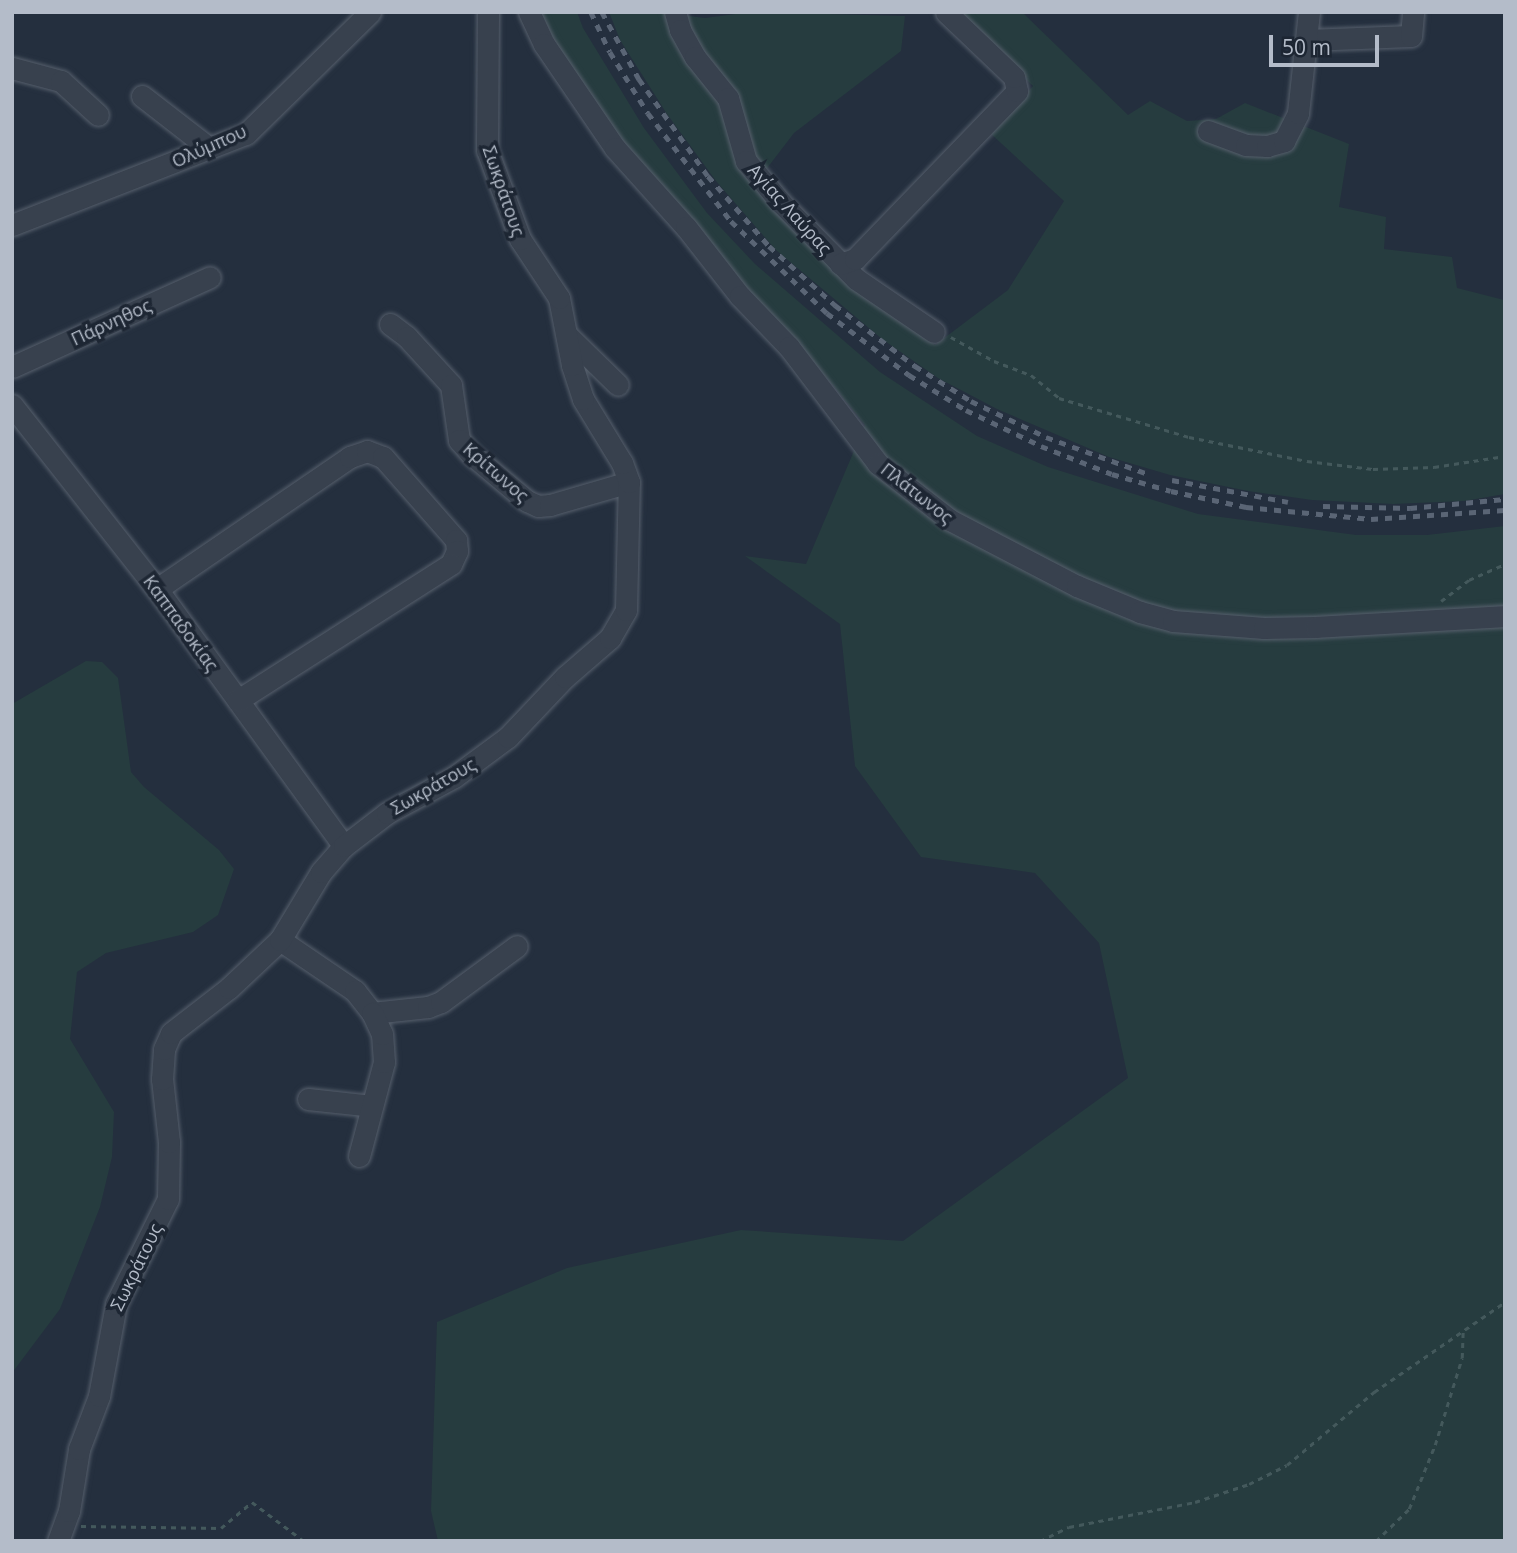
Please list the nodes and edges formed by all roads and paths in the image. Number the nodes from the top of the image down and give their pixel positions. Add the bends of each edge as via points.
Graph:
1 (370, 12) edge
2 (488, 12) edge
3 (529, 12) edge
4 (675, 12) edge
5 (946, 12) edge
6 (1309, 12) edge
7 (1413, 12) edge
8 (1307, 40) junction
9 (12, 68) edge
10 (142, 96) dead end
11 (98, 115) dead end
12 (1208, 131) dead end
13 (209, 148) junction
14 (12, 225) edge
15 (840, 264) junction
16 (210, 276) dead end
17 (390, 324) dead end
18 (934, 332) joint
19 (567, 335) junction
20 (12, 367) edge
21 (618, 385) dead end
22 (12, 405) edge
23 (1505, 456) edge
24 (629, 482) junction
25 (1505, 564) edge
26 (157, 589) junction
27 (1505, 616) edge
28 (1424, 623) junction
29 (238, 700) junction
30 (344, 846) junction
31 (280, 940) junction
32 (517, 946) dead end
33 (372, 1013) junction
34 (308, 1099) dead end
35 (372, 1106) junction
36 (359, 1156) dead end
37 (1505, 1302) edge
38 (1463, 1332) junction
39 (61, 1533) edge
40 (304, 1541) edge
41 (1040, 1541) edge
42 (1376, 1541) edge

1 - 13 street, Ολύμπου via 246,134
2 - 19 street, Σωκράτους via 487,150 520,239 559,298
3 - 28 street, Πλάτωνος via 544,44 615,148 789,347 878,464 950,520 1077,586 1173,621 1264,628
4 - 15 street, Αγίας Λαύρας via 695,57 729,98 746,161
5 - 15 street via 1014,76 1015,95 855,259
6 - 8 street
7 - 8 street via 1410,36
8 - 12 street via 1298,113 1284,141 1247,145
9 - 11 street via 61,81
10 - 13 street
13 - 14 street, Ολύμπου
15 - 18 street, Αγίας Λαύρας
16 - 20 street, Πάρνηθος
17 - 24 street, Κρίτωνος via 451,386 459,440 527,501 550,505
18 - 23 path via 1031,375 1059,398 1189,437 1307,461 1373,468 1434,467
19 - 21 street
19 - 24 street, Σωκράτους via 583,399
22 - 26 street, Καππαδοκίας
24 - 30 street, Σωκράτους via 628,603 618,629 490,751 454,777 387,813
25 - 28 path via 1445,596
26 - 29 street, Καππαδοκίας
26 - 29 street via 350,457 367,451 383,457 456,540 451,564
27 - 28 street, Πλάτωνος
29 - 30 street, Καππαδοκίας
30 - 31 street, Σωκράτους via 321,872
31 - 33 street via 347,985
31 - 39 street, Σωκράτους via 229,988 174,1029 167,1041 162,1079 168,1199 116,1304 99,1396 79,1449
32 - 33 street via 441,1002
33 - 35 street via 382,1034 384,1062
34 - 35 street
35 - 36 street
37 - 38 path
38 - 41 path via 1374,1392 1287,1465 1249,1484 1195,1502 1069,1527
38 - 42 path via 1462,1358 1409,1510
39 - 40 path via 221,1528 252,1502

